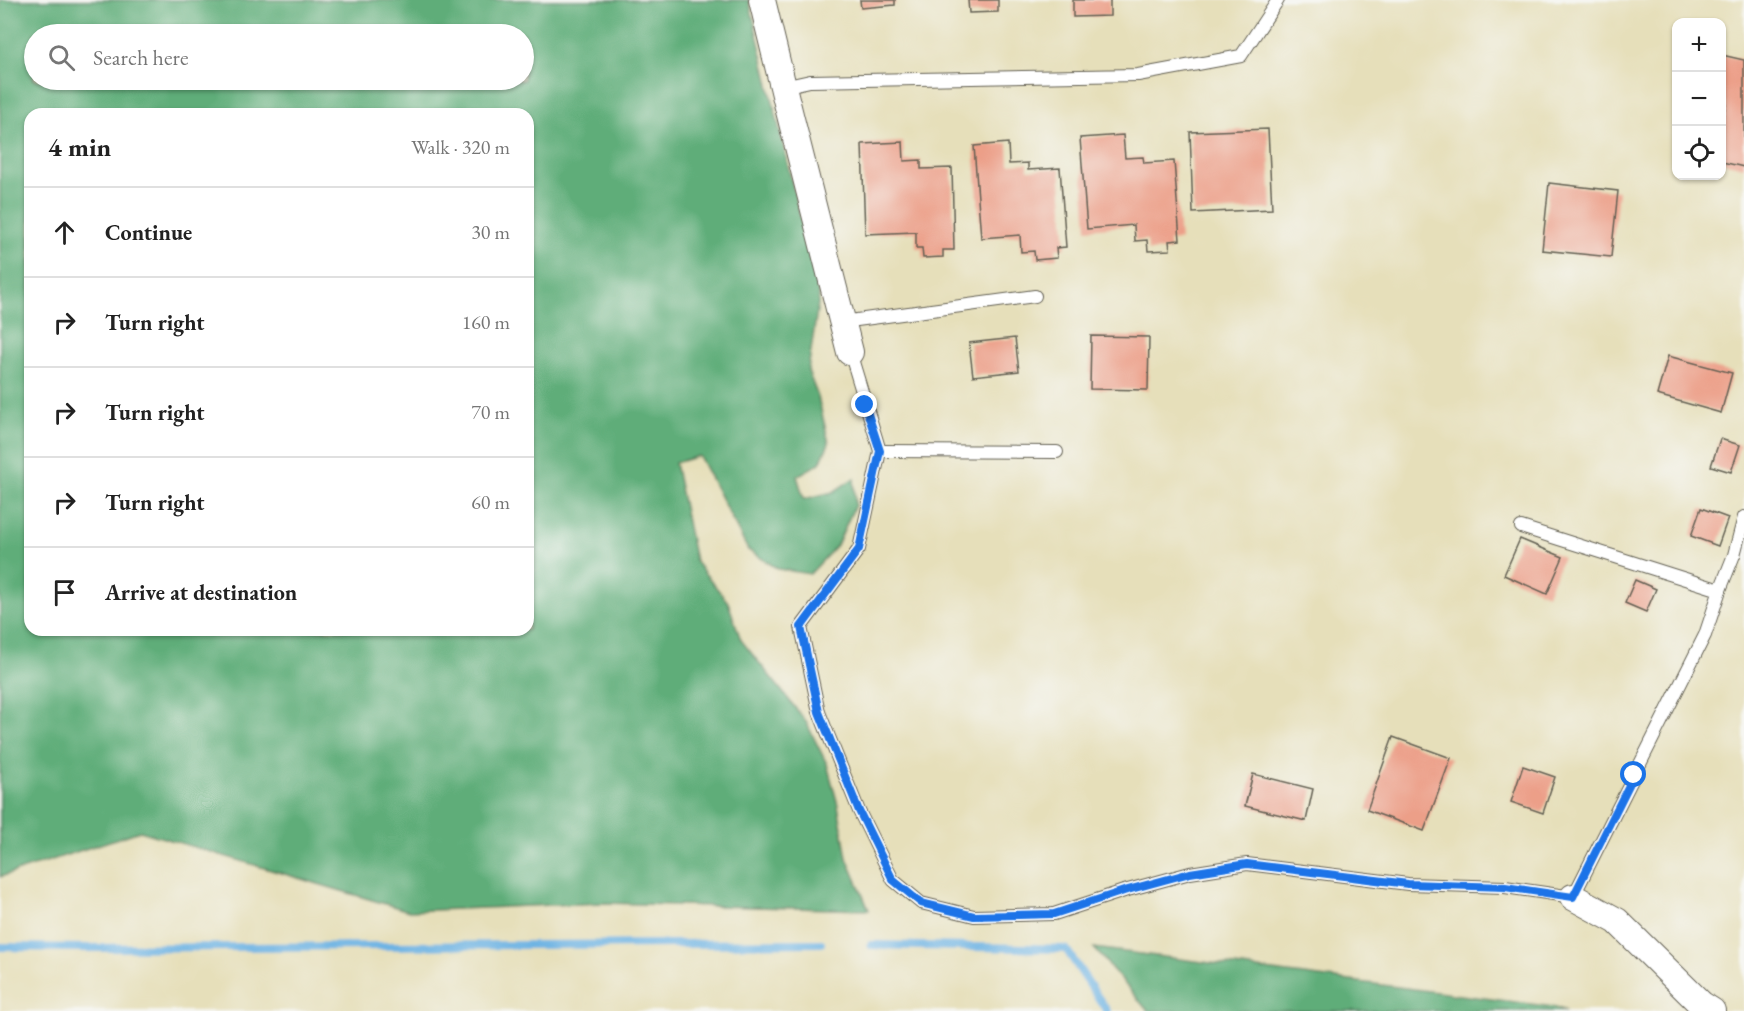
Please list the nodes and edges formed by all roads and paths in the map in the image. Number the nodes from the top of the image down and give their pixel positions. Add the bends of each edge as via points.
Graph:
1 (762, 0) edge
2 (1278, 0) edge
3 (783, 87) junction
4 (1035, 296) dead end
5 (842, 322) junction
6 (850, 352) joint
7 (880, 451) junction
8 (1057, 453) dead end
9 (1744, 517) edge
10 (1521, 527) dead end
11 (1720, 590) junction
12 (1573, 897) junction
13 (1712, 1011) edge

1 - 3 street
2 - 3 lane via 1241,56 1138,75 810,81
3 - 5 street
4 - 5 lane
5 - 6 street
6 - 7 lane
7 - 8 lane
7 - 12 lane via 859,549 801,627 819,712 859,811 893,880 921,903 974,916 1054,914 1190,873 1247,864 1408,884 1505,887
9 - 11 lane
10 - 11 lane
11 - 12 lane via 1705,635
12 - 13 street via 1617,921

